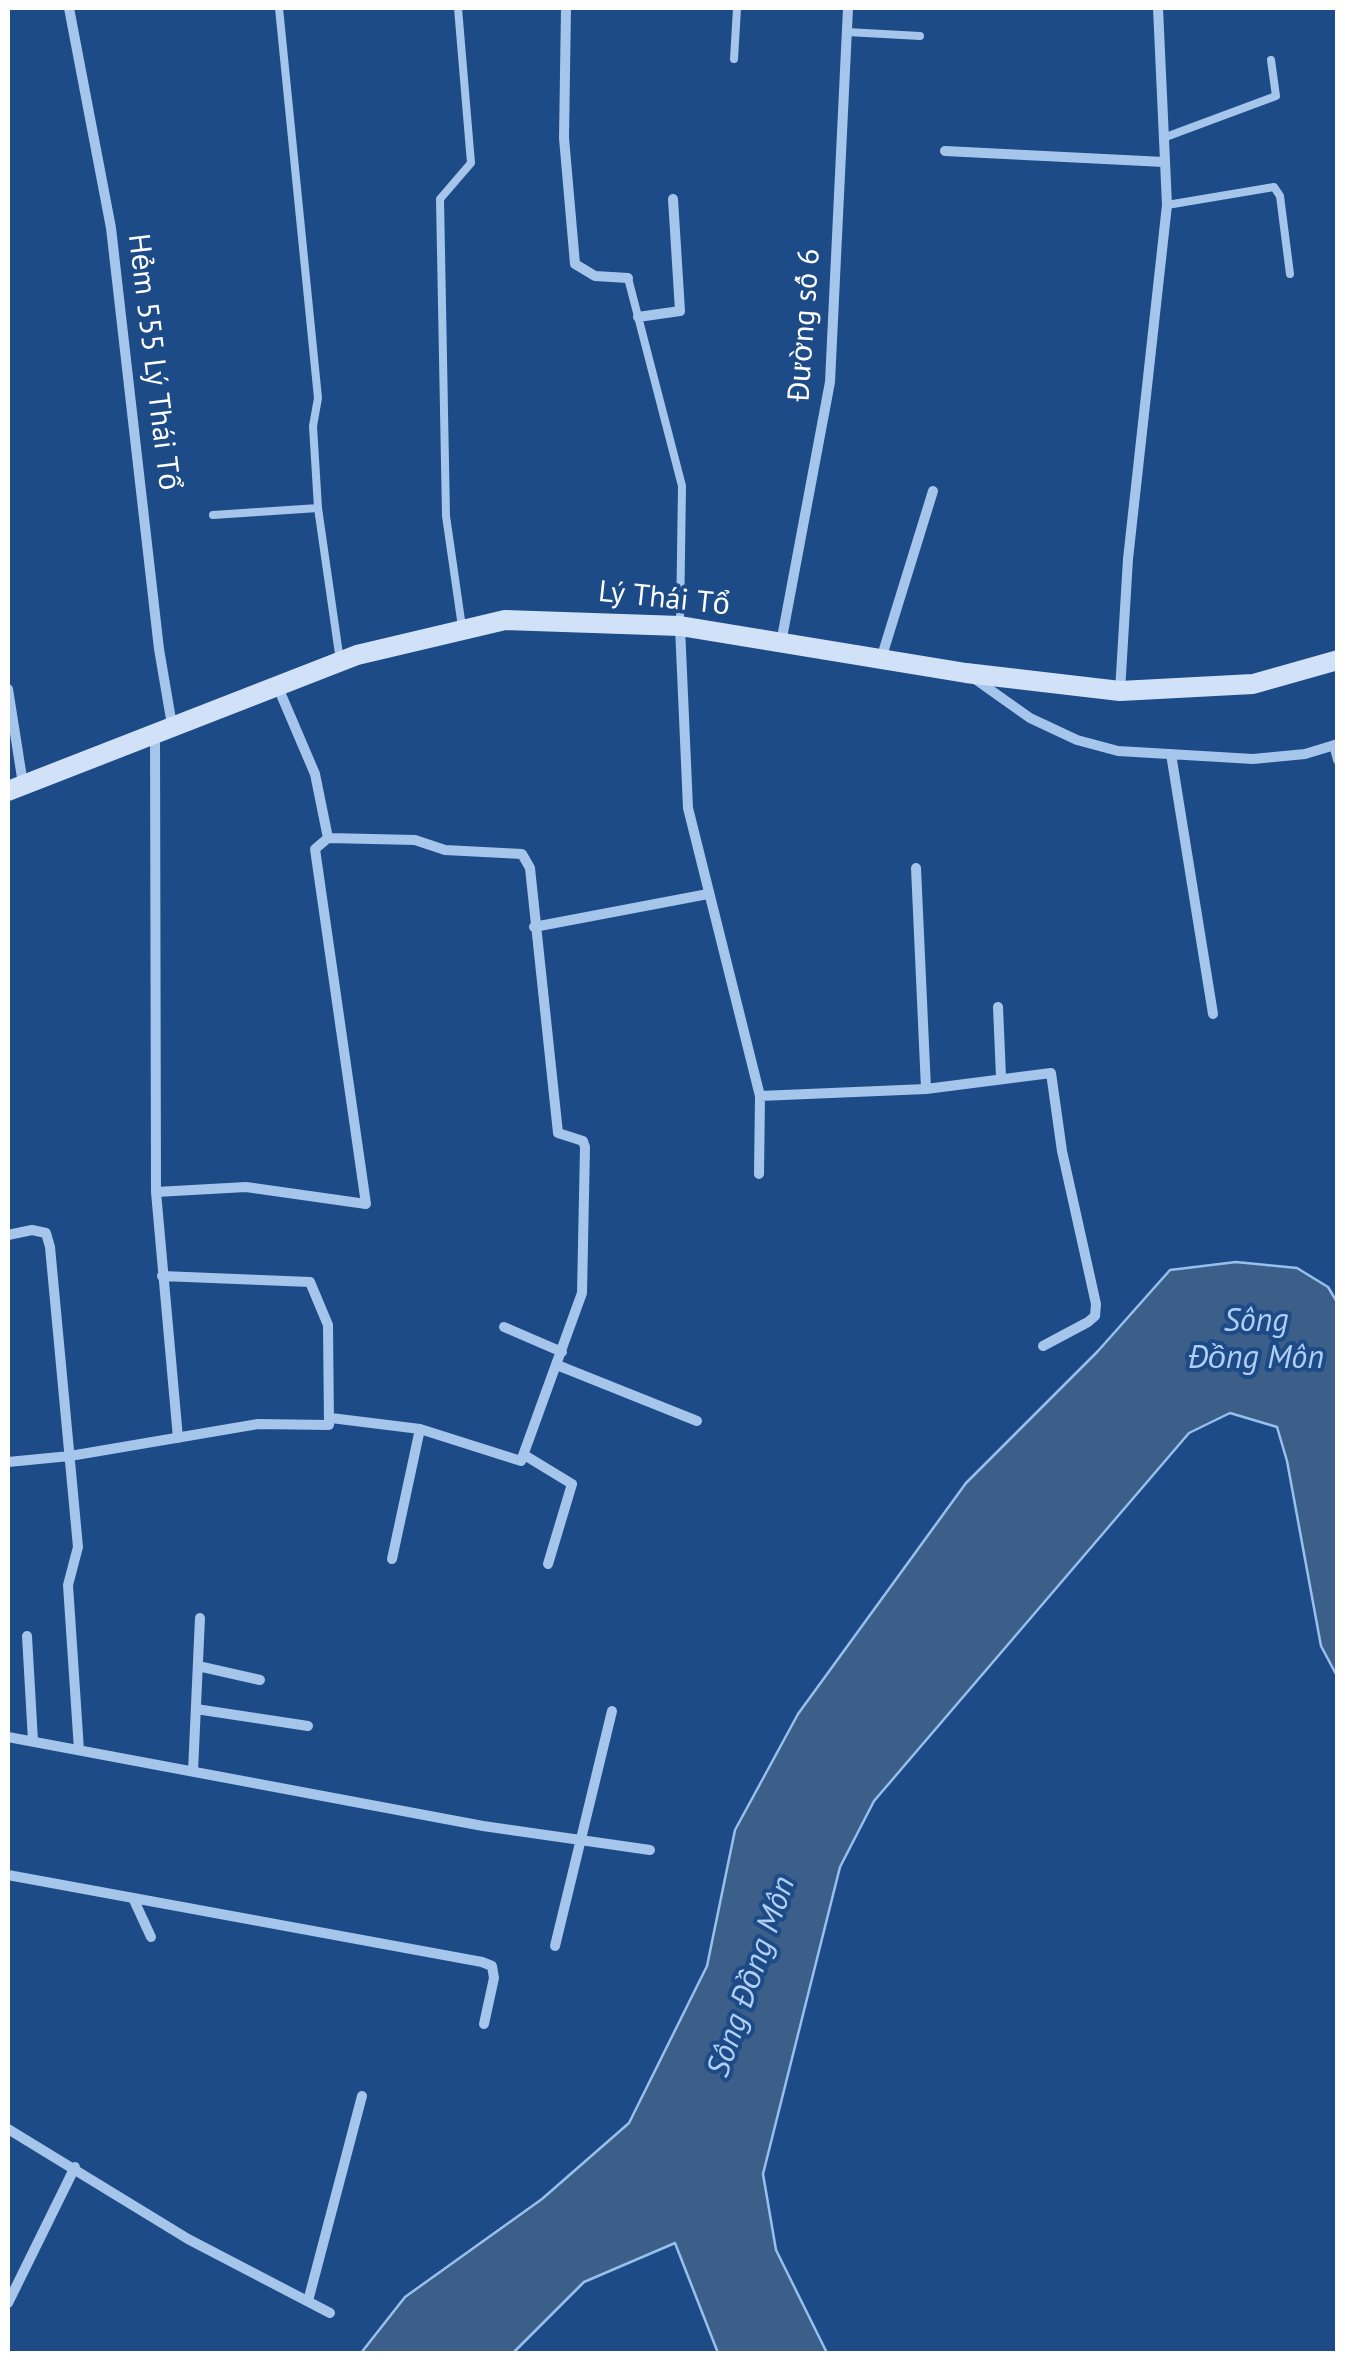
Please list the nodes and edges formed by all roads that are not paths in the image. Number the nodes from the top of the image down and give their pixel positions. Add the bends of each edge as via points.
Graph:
1 (69, 8) edge
2 (279, 8) edge
3 (458, 8) edge
4 (566, 8) edge
5 (737, 8) edge
6 (848, 8) edge
7 (1158, 8) edge
8 (847, 32) junction
9 (920, 36) dead end
10 (734, 59) dead end
11 (1271, 60) dead end
12 (1163, 138) junction
13 (945, 152) dead end
14 (1164, 162) junction
15 (674, 199) dead end
16 (1167, 205) junction
17 (1290, 274) dead end
18 (628, 278) joint
19 (638, 317) junction
20 (933, 491) dead end
21 (318, 508) junction
22 (213, 515) dead end
23 (462, 626) junction
24 (680, 626) junction
25 (781, 644) junction
26 (881, 660) junction
27 (1338, 660) edge
28 (340, 661) junction
29 (966, 672) junction
30 (277, 685) junction
31 (8, 689) edge
32 (1120, 691) junction
33 (164, 728) junction
34 (1336, 744) edge
35 (1171, 754) junction
36 (1338, 760) edge
37 (15, 787) edge
38 (328, 838) junction
39 (916, 868) dead end
40 (708, 894) junction
41 (534, 927) junction
42 (998, 1007) dead end
43 (1213, 1014) dead end
44 (1001, 1077) junction
45 (926, 1088) junction
46 (760, 1096) junction
47 (759, 1174) dead end
48 (156, 1192) junction
49 (8, 1235) edge
50 (162, 1276) junction
51 (504, 1326) dead end
52 (1043, 1346) dead end
53 (562, 1352) junction
54 (558, 1365) junction
55 (331, 1418) junction
56 (698, 1421) dead end
57 (420, 1429) junction
58 (178, 1438) junction
59 (70, 1456) junction
60 (526, 1456) junction
61 (8, 1462) edge
62 (392, 1559) dead end
63 (548, 1564) dead end
64 (200, 1618) dead end
65 (27, 1636) dead end
66 (198, 1666) junction
67 (260, 1680) dead end
68 (196, 1710) junction
69 (612, 1711) dead end
70 (308, 1726) dead end
71 (8, 1737) edge
72 (33, 1742) junction
73 (79, 1750) junction
74 (193, 1771) junction
75 (580, 1840) junction
76 (650, 1850) dead end
77 (8, 1875) edge
78 (132, 1898) junction
79 (152, 1937) dead end
80 (554, 1946) dead end
81 (484, 2024) dead end
82 (362, 2096) dead end
83 (8, 2128) edge
84 (75, 2166) junction
85 (308, 2300) junction
86 (8, 2303) edge
87 (330, 2313) dead end

1 - 33 street, Hẻm 555 Lý Thái Tổ via 111,228
2 - 21 lane via 318,398 312,426
3 - 23 lane via 471,163 440,199 446,516
4 - 18 street via 564,138 575,264 594,276
5 - 10 lane
6 - 8 street, Đường số 6
7 - 12 street
8 - 9 lane
8 - 25 street, Đường số 6 via 830,382
11 - 12 lane via 1276,96
12 - 14 street
13 - 14 street
14 - 16 street
15 - 19 street via 680,311
16 - 17 lane via 1274,187
16 - 32 street
18 - 19 lane
19 - 24 lane via 682,486
20 - 26 street
21 - 22 lane
21 - 28 lane
23 - 24 main road, Lý Thái Tổ via 505,620
23 - 28 main road, Lý Thái Tổ
24 - 25 main road, Lý Thái Tổ
24 - 40 street via 685,784
25 - 26 main road, Lý Thái Tổ
26 - 29 main road, Lý Thái Tổ
27 - 32 main road, Lý Thái Tổ via 1253,684
28 - 30 main road, Lý Thái Tổ
29 - 32 main road, Lý Thái Tổ
29 - 35 street via 1030,718 1077,740
30 - 33 main road, Lý Thái Tổ
30 - 38 street via 315,774
31 - 37 street
33 - 37 main road, Lý Thái Tổ
33 - 48 street, Hẻm 555 Lý Thái Tổ
34 - 35 street via 1253,758
34 - 36 street
35 - 43 street
38 - 41 street via 415,840 445,850 522,854 530,868
38 - 48 street via 315,854 366,1204 246,1187
39 - 45 street
40 - 41 street
40 - 46 street
41 - 53 street via 558,1133 584,1147 584,1285
42 - 44 street
44 - 45 street
44 - 52 street via 1040,1071 1054,1080 1062,1152 1096,1304 1096,1316
45 - 46 street
46 - 47 street
48 - 50 street, Hẻm 555 Lý Thái Tổ
49 - 59 street via 46,1234 50,1247
50 - 55 street via 310,1282 328,1325
50 - 58 street, Hẻm 555 Lý Thái Tổ
51 - 53 street
53 - 54 street
54 - 56 street
54 - 60 street
55 - 57 street
55 - 58 street via 324,1428 258,1424
57 - 60 street via 513,1460
57 - 62 street
58 - 59 street
59 - 61 street
59 - 73 street
60 - 63 street via 572,1484
64 - 66 street
65 - 72 street
66 - 67 street
66 - 68 street
68 - 70 street
68 - 74 street
69 - 75 street
71 - 72 street
72 - 73 street
73 - 74 street
74 - 75 street
75 - 76 street
75 - 80 street
77 - 78 street
78 - 79 street
78 - 81 street via 482,1962 492,1966 494,1978
82 - 85 street
83 - 84 street
84 - 85 street via 176,2232
84 - 86 street
85 - 87 street

